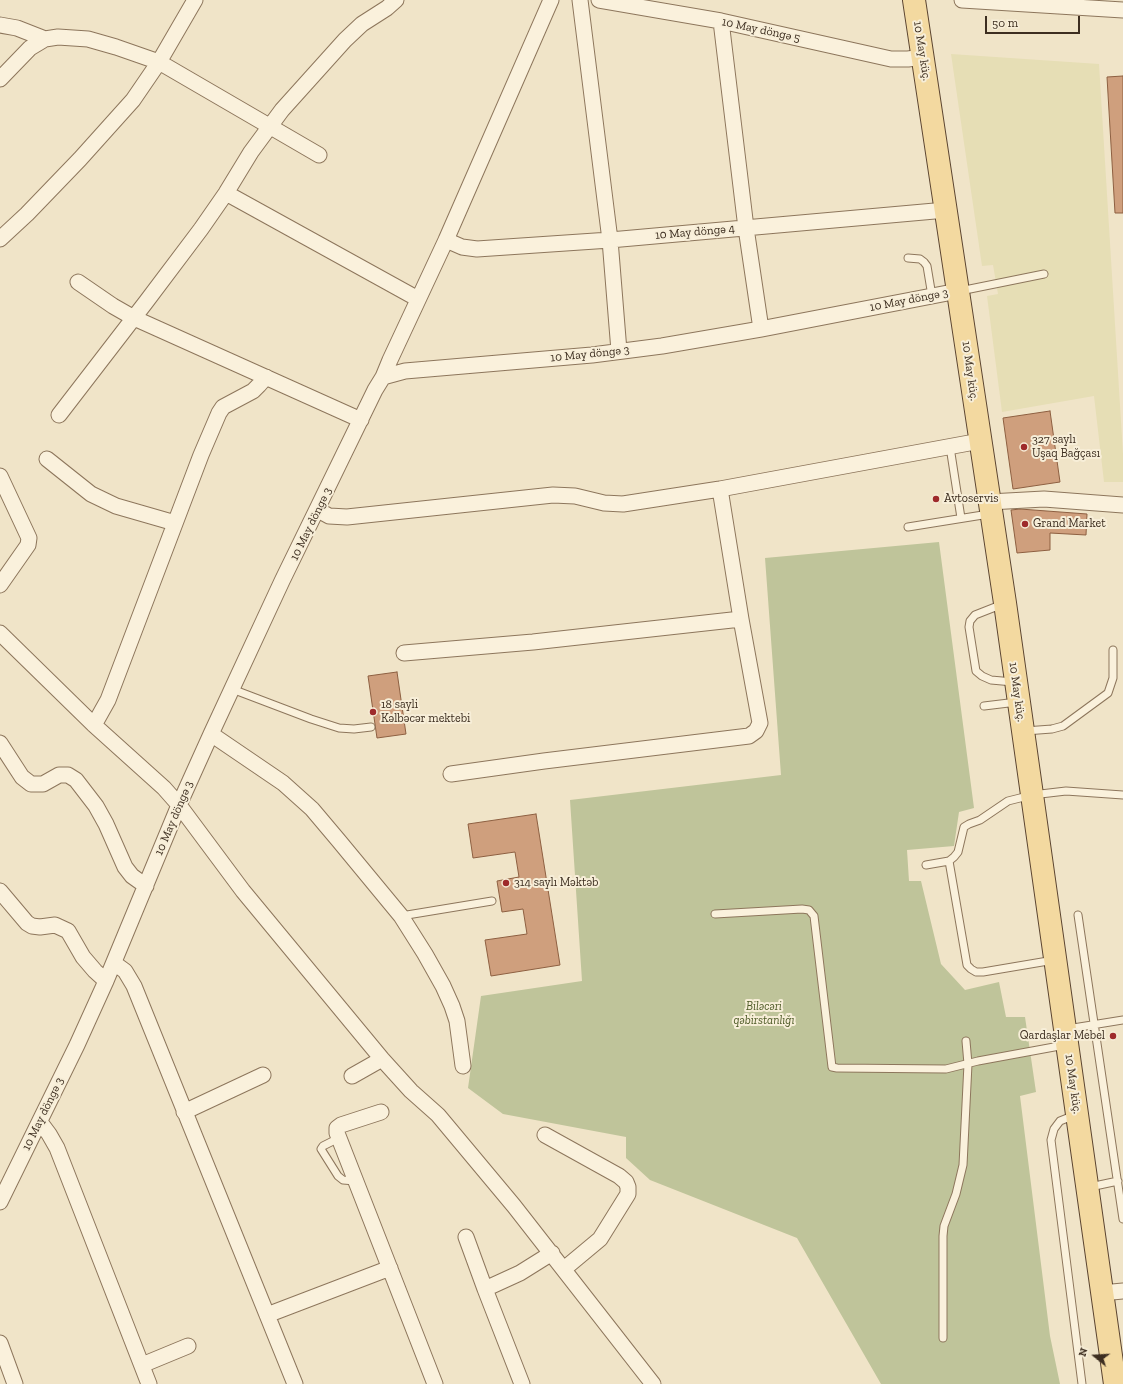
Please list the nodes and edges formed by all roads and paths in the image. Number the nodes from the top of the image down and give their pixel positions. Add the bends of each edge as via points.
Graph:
1 (195, 0) edge
2 (396, 0) edge
3 (551, 0) edge
4 (580, 0) edge
5 (599, 0) edge
6 (962, 0) edge
7 (919, 1) edge
8 (1080, 4) edge
9 (1123, 10) edge
10 (721, 21) junction
11 (0, 25) edge
12 (45, 39) junction
13 (923, 57) junction
14 (159, 62) junction
15 (0, 79) edge
16 (270, 127) junction
17 (319, 156) dead end
18 (226, 193) junction
19 (946, 210) junction
20 (746, 228) junction
21 (0, 239) edge
22 (446, 240) junction
23 (610, 240) junction
24 (908, 258) dead end
25 (1044, 274) dead end
26 (78, 282) dead end
27 (958, 291) junction
28 (932, 296) junction
29 (418, 299) junction
30 (134, 318) junction
31 (761, 328) junction
32 (619, 351) junction
33 (266, 377) junction
34 (384, 377) junction
35 (59, 415) dead end
36 (361, 420) junction
37 (980, 441) junction
38 (950, 447) junction
39 (47, 459) dead end
40 (0, 476) edge
41 (720, 489) junction
42 (1123, 505) edge
43 (990, 508) junction
44 (318, 510) junction
45 (961, 518) junction
46 (175, 523) junction
47 (908, 527) dead end
48 (0, 584) edge
49 (1005, 603) junction
50 (740, 619) junction
51 (0, 633) edge
52 (1113, 650) dead end
53 (404, 653) dead end
54 (232, 689) junction
55 (1017, 692) junction
56 (984, 706) dead end
57 (94, 725) junction
58 (371, 727) dead end
59 (1023, 731) junction
60 (211, 734) junction
61 (0, 743) edge
62 (451, 774) dead end
63 (1032, 795) junction
64 (1123, 795) edge
65 (179, 805) junction
66 (950, 861) junction
67 (926, 865) dead end
68 (146, 886) junction
69 (0, 891) edge
70 (492, 901) dead end
71 (716, 914) dead end
72 (1078, 915) dead end
73 (401, 916) junction
74 (1055, 960) junction
75 (114, 963) junction
76 (106, 981) junction
77 (1123, 1020) edge
78 (1095, 1025) junction
79 (1066, 1037) junction
80 (966, 1041) dead end
81 (382, 1059) junction
82 (968, 1064) junction
83 (463, 1066) dead end
84 (263, 1075) dead end
85 (352, 1076) dead end
86 (184, 1112) junction
87 (381, 1112) dead end
88 (1077, 1114) junction
89 (40, 1122) junction
90 (545, 1135) dead end
91 (339, 1138) junction
92 (1118, 1181) junction
93 (356, 1182) junction
94 (4, 1183) edge
95 (1087, 1188) junction
96 (0, 1202) edge
97 (1123, 1219) edge
98 (466, 1238) dead end
99 (552, 1253) junction
100 (390, 1268) junction
101 (564, 1270) junction
102 (484, 1289) junction
103 (1113, 1292) edge
104 (268, 1315) junction
105 (943, 1338) dead end
106 (0, 1343) edge
107 (188, 1346) dead end
108 (142, 1365) junction
109 (15, 1384) edge
110 (149, 1384) edge
111 (295, 1384) edge
112 (436, 1384) edge
113 (522, 1384) edge
114 (653, 1384) edge
115 (1082, 1384) edge
116 (1115, 1384) edge

1 - 14 street
2 - 16 street via 362,24 345,40 282,110
3 - 22 street
4 - 23 street
5 - 10 street, 10 May döngə 5
6 - 8 street
7 - 13 main road, 10 May küç.
8 - 9 street
10 - 13 street, 10 May döngə 5 via 891,59
10 - 20 street
11 - 12 street via 17,28
12 - 14 street via 58,37 88,40
12 - 15 street via 30,48
13 - 19 main road, 10 May küç.
14 - 16 street
14 - 21 street via 133,100 27,214
16 - 17 street
16 - 18 street
18 - 29 street
18 - 30 street
19 - 20 street, 10 May döngə 4
19 - 27 main road, 10 May küç.
20 - 23 street, 10 May döngə 4
20 - 31 street
22 - 23 street, 10 May döngə 4 via 462,247 477,249
22 - 29 street
23 - 32 street
24 - 28 lane via 920,259 927,266
25 - 27 lane
26 - 30 street
27 - 28 street, 10 May döngə 3
27 - 37 main road, 10 May küç.
28 - 31 street, 10 May döngə 3
29 - 34 street
30 - 33 street
30 - 35 street
31 - 32 street, 10 May döngə 3
32 - 34 street, 10 May döngə 3 via 405,371
33 - 36 street
33 - 46 street via 253,391 223,407 219,413
34 - 36 street, 10 May döngə 3
36 - 44 street, 10 May döngə 3
37 - 38 street
37 - 43 main road, 10 May küç.
38 - 41 street
38 - 45 lane
39 - 46 street via 91,494 116,506
40 - 48 street via 29,538 28,545
41 - 44 street via 623,504 553,495 347,517 329,516
41 - 50 street
42 - 43 street via 1044,499
43 - 45 lane
43 - 49 main road, 10 May küç.
44 - 54 street, 10 May döngə 3
45 - 47 lane
46 - 57 street via 108,700
49 - 55 main road, 10 May küç.
49 - 55 lane via 975,615 969,627 976,671
50 - 53 street via 533,642
50 - 62 street via 760,723 756,731 749,736 544,760
51 - 57 street
52 - 59 lane via 1113,678 1108,693 1063,726
54 - 58 lane via 339,728 354,730
54 - 60 street, 10 May döngə 3
55 - 56 lane
55 - 59 main road, 10 May küç.
57 - 65 street via 164,788
59 - 63 main road, 10 May küç.
60 - 65 street, 10 May döngə 3
60 - 73 street via 283,783 312,809
61 - 68 street via 22,777 31,784 43,784 59,775 76,780 96,806 125,867
63 - 64 lane via 1066,791
63 - 66 lane via 1008,801 964,828 958,852
63 - 74 main road, 10 May küç.
65 - 68 street, 10 May döngə 3
65 - 81 street via 244,891
66 - 67 lane
66 - 74 lane via 967,965 971,969 983,972
68 - 75 street, 10 May döngə 3
69 - 76 street via 32,926 55,925 68,931 83,957
70 - 73 lane
71 - 82 lane via 802,909 809,910 814,916 832,1066 946,1069
72 - 78 lane
73 - 83 street via 425,954 452,1006 457,1021
74 - 79 main road, 10 May küç.
75 - 76 street, 10 May döngə 3
75 - 86 street via 125,971 134,986
76 - 89 street, 10 May döngə 3
77 - 78 lane
78 - 79 lane
78 - 92 lane
79 - 82 lane
79 - 88 main road, 10 May küç.
80 - 82 lane
81 - 85 street
81 - 99 street via 411,1091 438,1115
82 - 105 lane via 963,1164 943,1236
84 - 86 street
86 - 104 street
87 - 91 street via 341,1124 337,1133
88 - 95 main road, 10 May küç.
88 - 115 lane via 1060,1121 1051,1140
89 - 94 street, 10 May döngə 3
89 - 108 street via 57,1148
90 - 101 street via 619,1176 628,1187 628,1194 600,1239
91 - 93 street
91 - 93 lane via 321,1149 338,1176 343,1180
92 - 95 lane
92 - 97 lane
93 - 100 street
94 - 96 street, 10 May döngə 3
95 - 103 main road, 10 May küç.
98 - 102 street
99 - 101 street
99 - 102 street via 520,1273
100 - 104 street
100 - 112 street
101 - 114 street
102 - 113 street
103 - 116 main road, 10 May küç.
104 - 111 street
106 - 109 street
107 - 108 street
108 - 110 street

